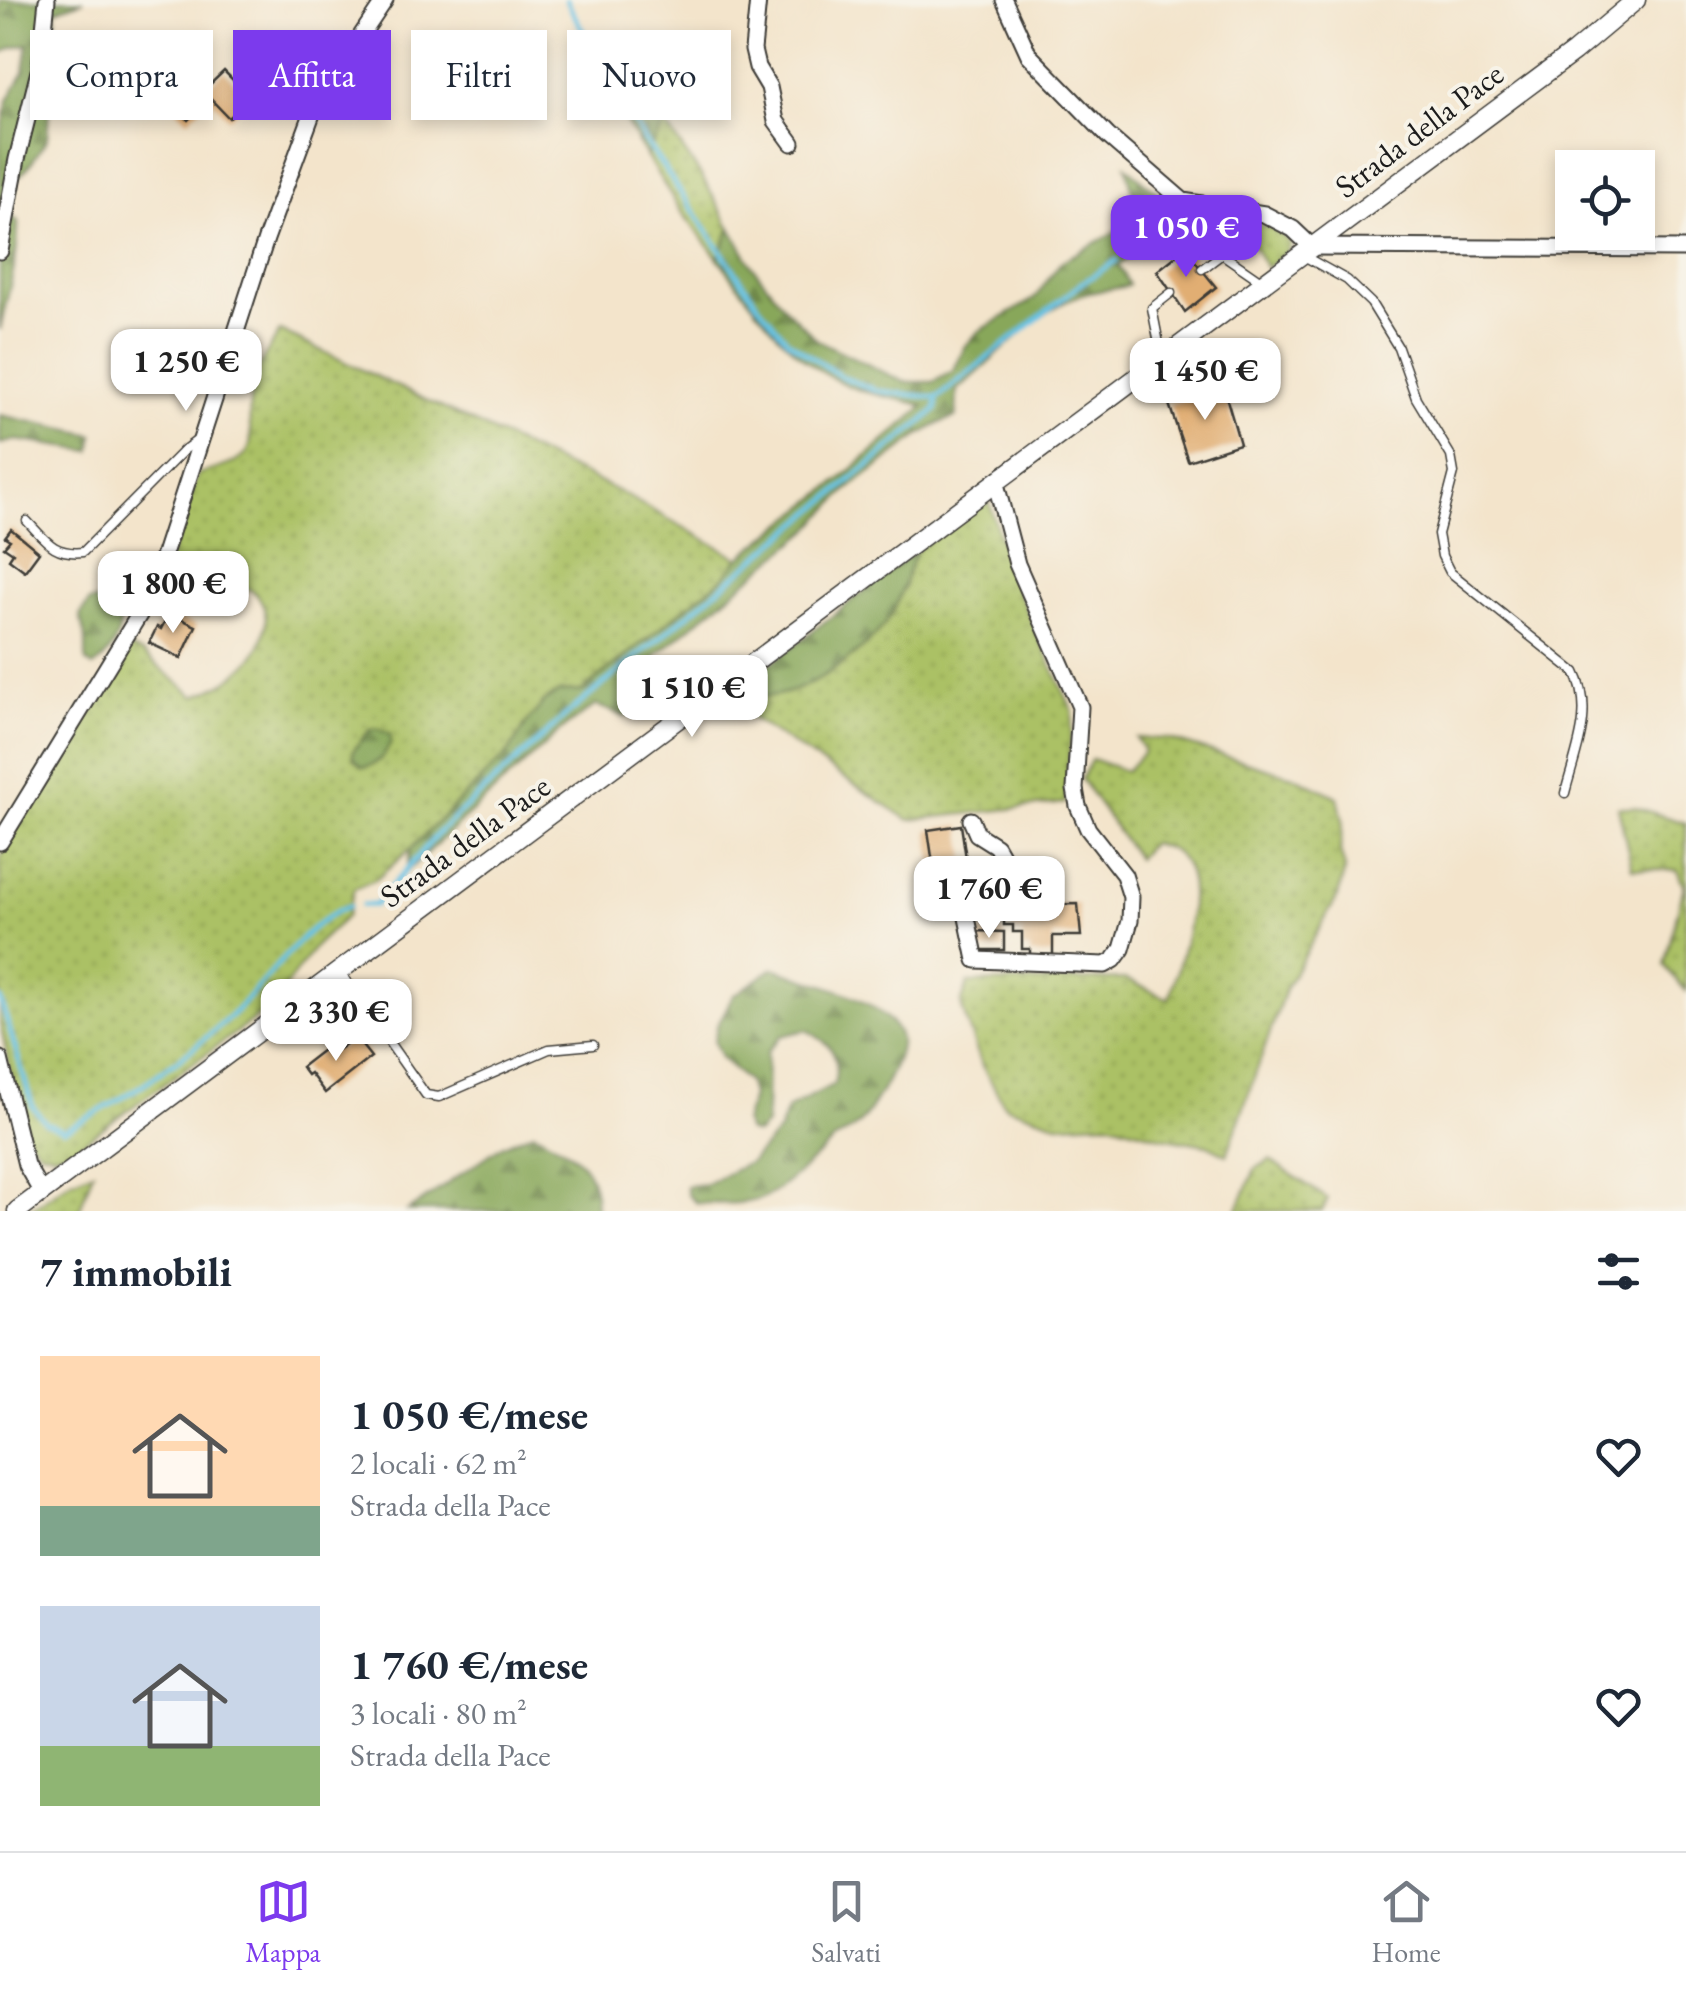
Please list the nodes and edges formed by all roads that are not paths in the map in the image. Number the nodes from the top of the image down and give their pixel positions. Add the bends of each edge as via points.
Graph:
1 (47, 0) edge
2 (384, 0) edge
3 (758, 0) edge
4 (1004, 0) edge
5 (1636, 0) edge
6 (792, 143) dead end
7 (1686, 249) edge
8 (0, 251) edge
9 (1307, 251) junction
10 (1202, 270) dead end
11 (1265, 283) junction
12 (1171, 293) dead end
13 (1162, 360) junction
14 (203, 436) junction
15 (996, 484) junction
16 (27, 521) dead end
17 (1565, 793) dead end
18 (971, 820) dead end
19 (0, 842) edge
20 (339, 971) junction
21 (593, 1044) dead end
22 (0, 1060) edge
23 (42, 1193) junction
24 (18, 1211) edge

1 - 8 street via 40,67
2 - 14 street via 316,103
3 - 6 street via 753,50 776,122
4 - 9 street via 1029,55 1182,201 1264,214 1293,229
5 - 9 street, Strada della Pace
7 - 9 street
9 - 11 street, Strada della Pace
9 - 17 lane via 1371,302 1451,456 1454,472 1438,534 1450,572 1575,672 1584,688 1586,710
10 - 11 lane via 1222,254
11 - 13 street, Strada della Pace
12 - 13 lane via 1152,308
13 - 15 street, Strada della Pace
14 - 16 lane via 82,552 64,554
14 - 19 street via 142,610
15 - 18 street via 1017,564 1080,706 1078,806 1124,875 1131,897 1126,935 1114,960 976,960 966,914 1004,882 1007,865
15 - 20 street, Strada della Pace
20 - 21 lane via 426,1096 438,1098 550,1049
20 - 23 street, Strada della Pace
22 - 23 street via 18,1140
23 - 24 street, Strada della Pace

